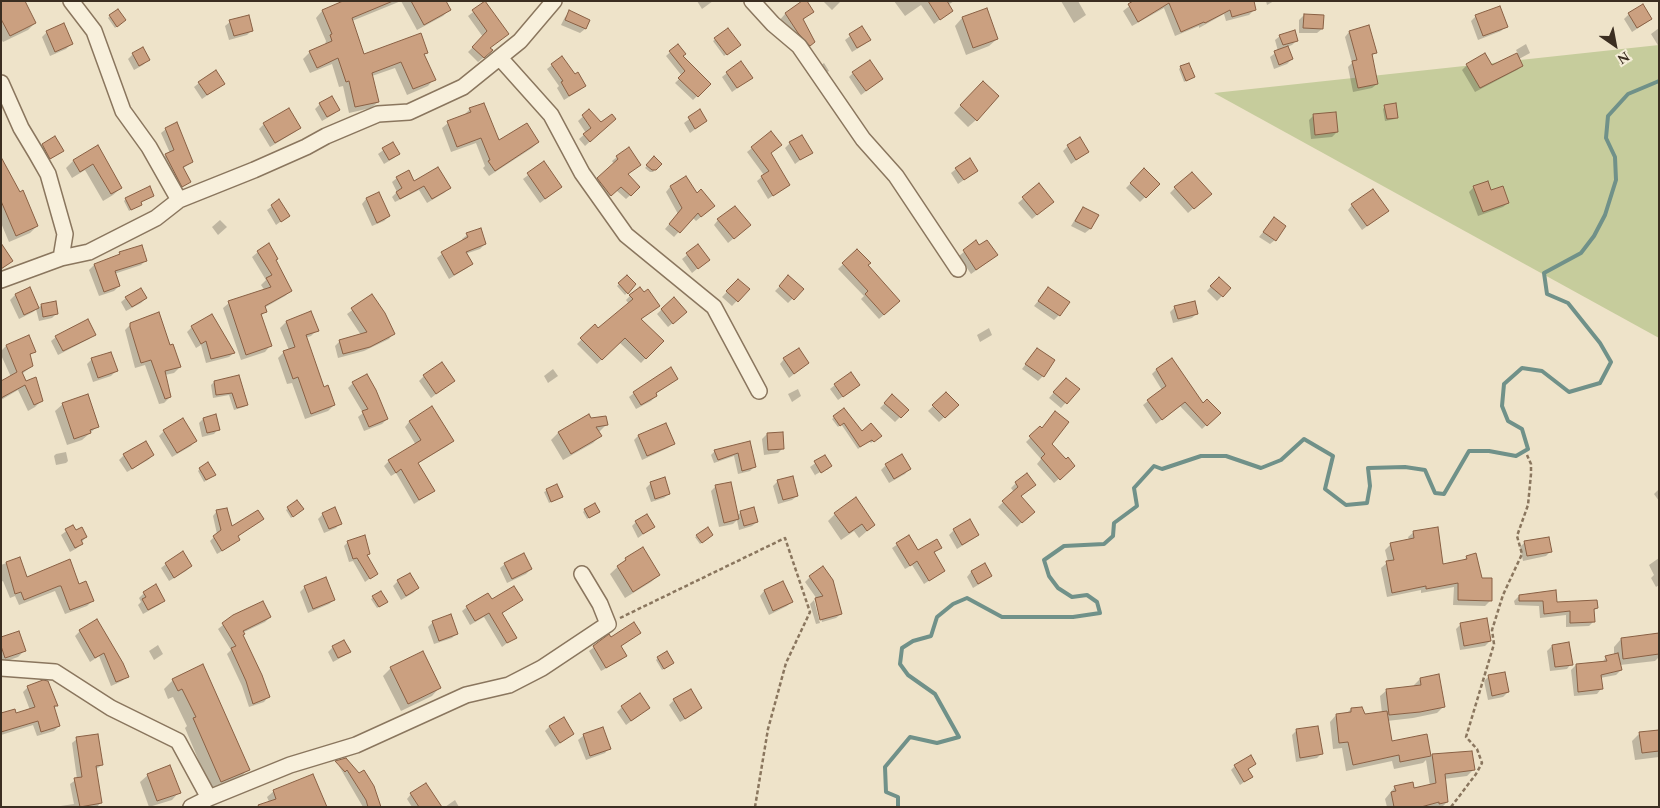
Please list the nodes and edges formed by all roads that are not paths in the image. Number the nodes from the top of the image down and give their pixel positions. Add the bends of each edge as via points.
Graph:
1 (71, 1) edge
2 (554, 1) edge
3 (752, 1) edge
4 (500, 58) junction
5 (1, 83) edge
6 (179, 200) junction
7 (61, 258) junction
8 (958, 270) dead end
9 (1, 280) edge
10 (759, 390) dead end
11 (582, 574) dead end
12 (1, 668) edge
13 (209, 798) junction
14 (191, 807) edge

1 - 6 street via 94,31 123,110 149,146
2 - 4 street via 520,42
3 - 8 street via 799,46 863,139 896,176
4 - 6 street via 463,87 409,112 378,114
4 - 10 street via 551,115 582,173 626,235 714,307
5 - 7 street via 21,128 48,174 65,234
6 - 7 street via 156,218 89,252
7 - 9 street
11 - 13 street via 608,624 542,668 509,685 466,695 356,745 290,766
12 - 13 street via 54,672 111,708 178,741
13 - 14 street

